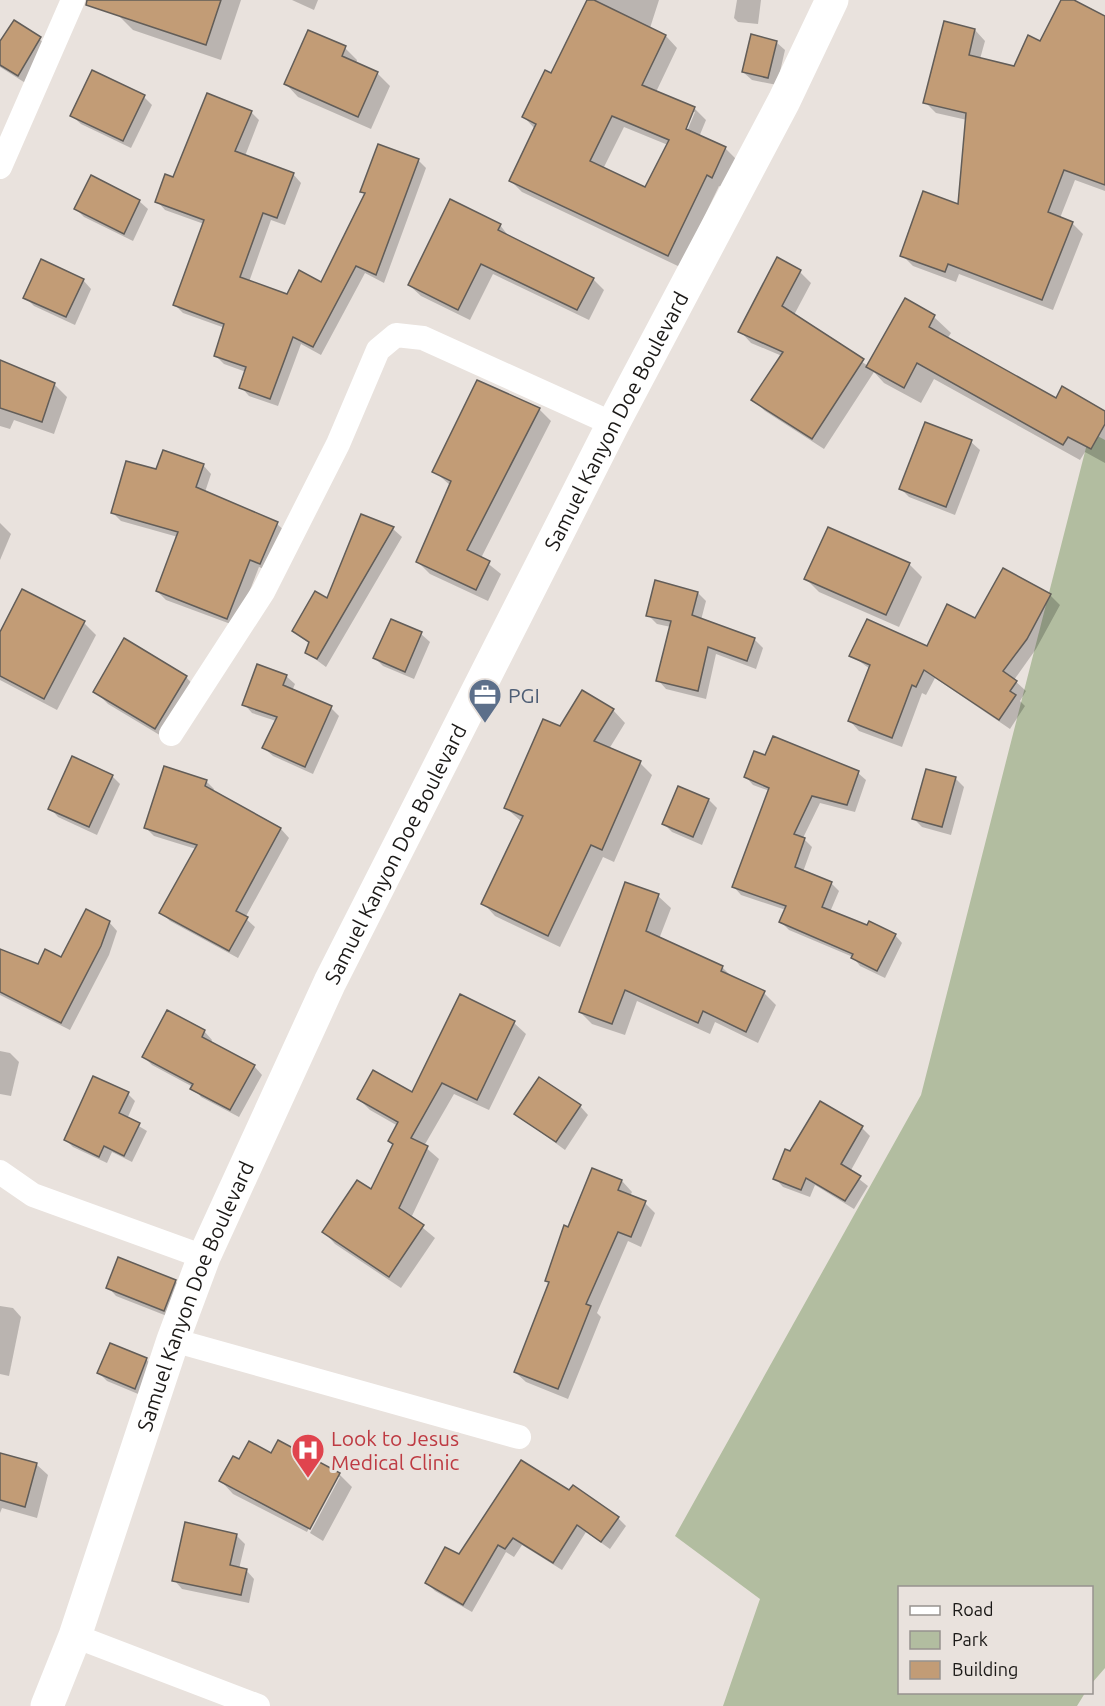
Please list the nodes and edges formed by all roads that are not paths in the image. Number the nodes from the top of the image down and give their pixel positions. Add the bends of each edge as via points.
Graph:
1 (73, 0) edge
2 (832, 0) edge
3 (0, 167) edge
4 (613, 424) junction
5 (171, 734) dead end
6 (0, 1172) edge
7 (204, 1257) junction
8 (173, 1340) junction
9 (519, 1437) dead end
10 (75, 1636) junction
11 (47, 1706) edge
12 (258, 1706) edge

1 - 3 street
2 - 4 street, Samuel Kanyon Doe Boulevard via 784,101
4 - 5 street via 423,338 396,335 378,350 338,444 264,592
4 - 7 street, Samuel Kanyon Doe Boulevard via 330,982
6 - 7 street via 33,1195
7 - 8 street, Samuel Kanyon Doe Boulevard
8 - 9 street
8 - 10 street, Samuel Kanyon Doe Boulevard
10 - 11 street, Samuel Kanyon Doe Boulevard
10 - 12 street

